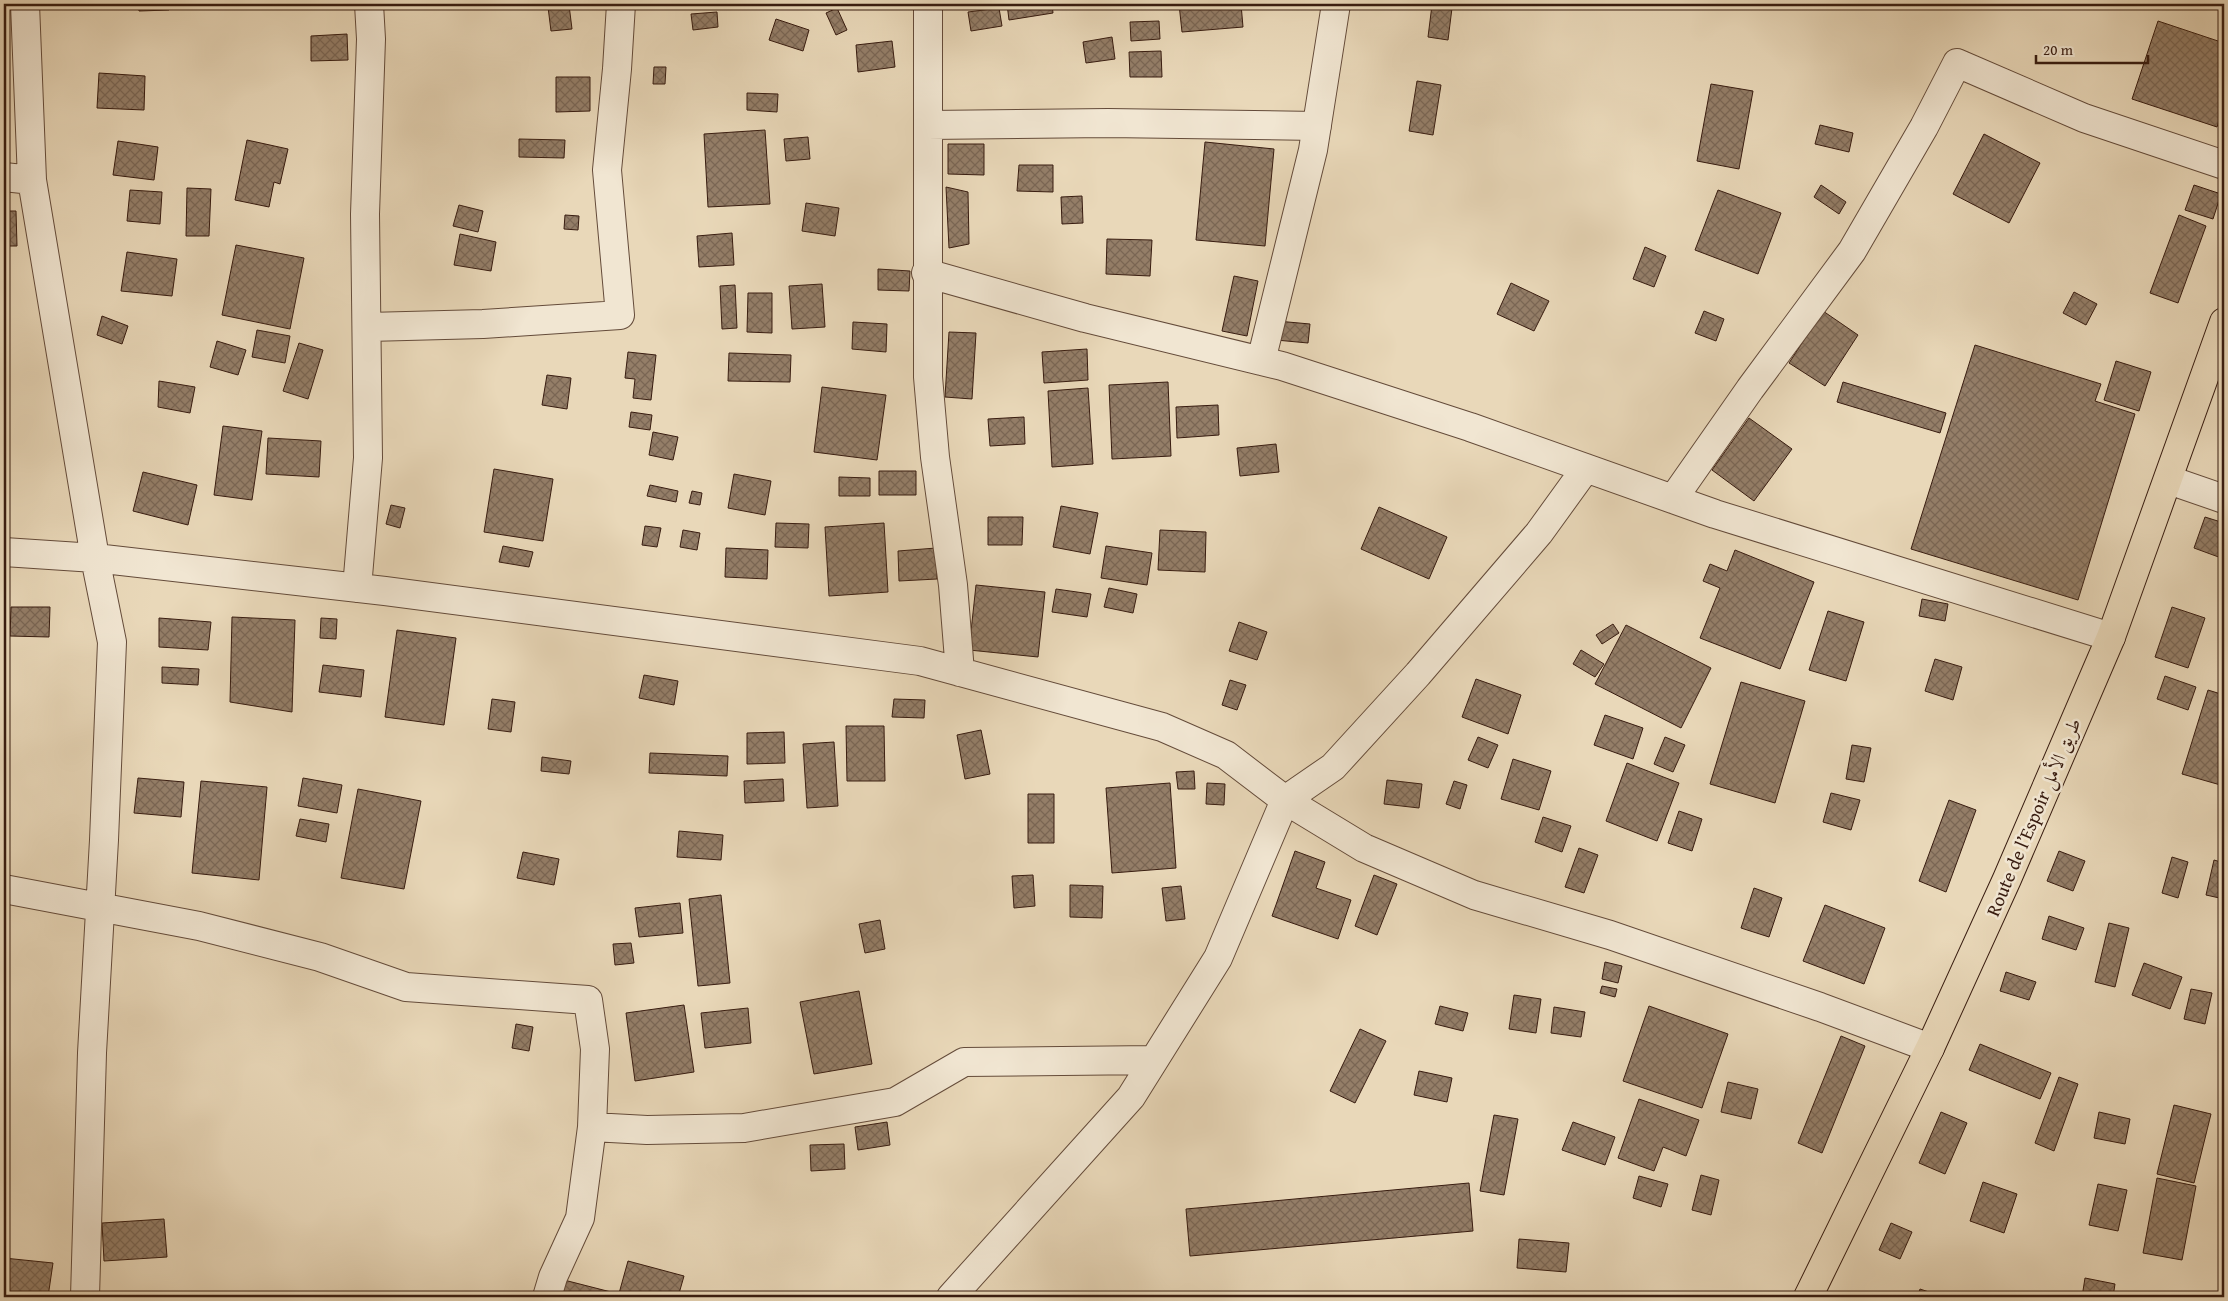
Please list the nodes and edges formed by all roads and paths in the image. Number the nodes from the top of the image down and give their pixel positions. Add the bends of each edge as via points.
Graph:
1 (26, 4) edge
2 (369, 4) edge
3 (621, 4) edge
4 (928, 4) edge
5 (1336, 4) edge
6 (928, 125) junction
7 (1316, 126) junction
8 (2224, 165) edge
9 (4, 178) edge
10 (32, 180) junction
11 (926, 272) junction
12 (2224, 322) edge
13 (368, 327) junction
14 (1261, 361) junction
15 (1586, 468) junction
16 (2169, 480) junction
17 (1673, 499) junction
18 (2224, 499) edge
19 (4, 552) edge
20 (94, 558) junction
21 (357, 588) junction
22 (2111, 637) junction
23 (960, 672) junction
24 (1286, 800) junction
25 (4, 890) edge
26 (100, 906) junction
27 (1930, 1048) junction
28 (1154, 1060) junction
29 (592, 1127) junction
30 (85, 1297) edge
31 (547, 1297) edge
32 (951, 1297) edge
33 (1808, 1297) edge

1 - 10 street
2 - 13 street via 371,39 365,214
3 - 13 street via 607,170 620,315
4 - 6 street
5 - 7 street
6 - 7 street
6 - 11 street
7 - 14 street via 1313,150
8 - 17 street via 2084,118 1957,64 1852,251
9 - 10 street
10 - 20 street
11 - 14 street via 1086,318
11 - 23 street via 928,377
12 - 16 highway, Route de l’Espoir طريق الأمل
13 - 21 street via 368,458
14 - 15 street via 1470,427
15 - 17 street
15 - 24 street via 1539,533 1392,703 1333,768
16 - 18 street
16 - 22 highway, Route de l’Espoir طريق الأمل
17 - 22 street
19 - 20 street
20 - 21 street
20 - 26 street via 112,642
21 - 23 street via 920,661
22 - 27 highway, Route de l’Espoir طريق الأمل
23 - 24 street via 1162,727 1226,755
24 - 27 street via 1364,848 1474,895 1610,935
24 - 28 street via 1218,958
25 - 26 street
26 - 29 street via 198,926 320,957 406,987 588,1000 596,1049
26 - 30 street
27 - 33 highway, Route de l’Espoir طريق الأمل
28 - 29 street via 964,1062 895,1102 744,1128 647,1130
28 - 32 street via 1131,1097
29 - 31 street via 580,1218

